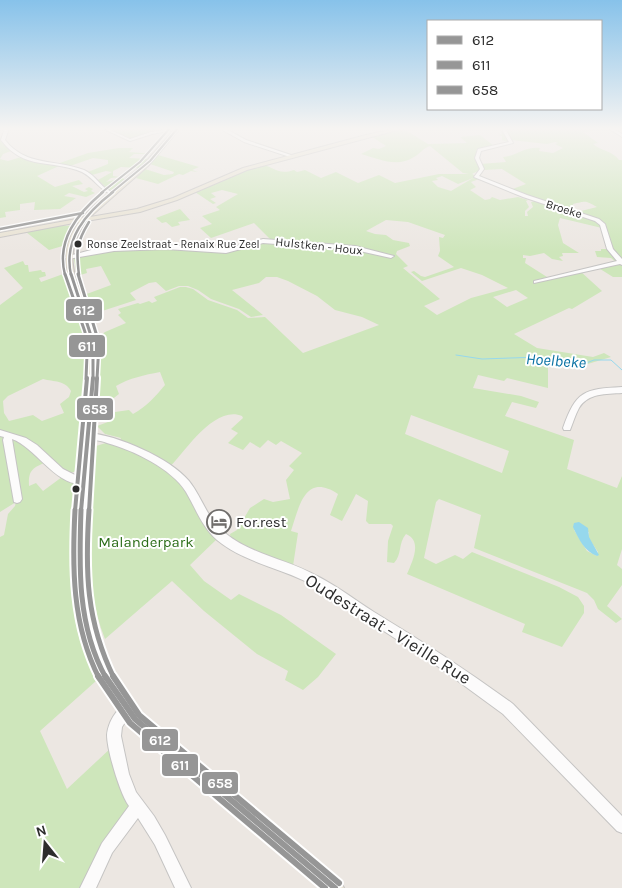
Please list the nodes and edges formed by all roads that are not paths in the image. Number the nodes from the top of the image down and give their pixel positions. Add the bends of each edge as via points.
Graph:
1 (73, 169) edge
2 (141, 169) edge
3 (245, 169) edge
4 (482, 169) edge
5 (113, 194) junction
6 (83, 221) junction
7 (0, 235) edge
8 (391, 256) dead end
9 (68, 257) junction
10 (621, 262) edge
11 (536, 282) dead end
12 (622, 390) edge
13 (567, 428) dead end
14 (4, 434) edge
15 (88, 436) junction
16 (85, 480) junction
17 (17, 499) dead end
18 (127, 710) junction
19 (138, 805) junction
20 (622, 826) edge
21 (88, 888) edge
22 (182, 888) edge
23 (335, 888) edge

1 - 5 street via 86,173
2 - 5 main road
3 - 6 main road via 160,204
4 - 10 street, Broeke via 476,176 537,201 597,220 610,249
5 - 6 main road
6 - 7 main road
6 - 9 main road via 73,236
8 - 9 street, Hulstken - Houx via 355,248 263,241 226,251 166,247 114,249
9 - 15 main road via 94,343
10 - 11 street, Broeke
12 - 13 street via 591,393 580,398
14 - 16 street via 28,443 64,476
14 - 17 street
15 - 16 main road
15 - 20 street, Oudestraat - Vieille Rue via 109,439 168,468 185,483 206,521 242,552 308,577 489,693 508,708
16 - 18 main road via 80,555 83,615 97,662
18 - 19 street via 116,724 114,736 130,797
18 - 23 main road
19 - 21 street via 107,848
19 - 22 street via 160,840

